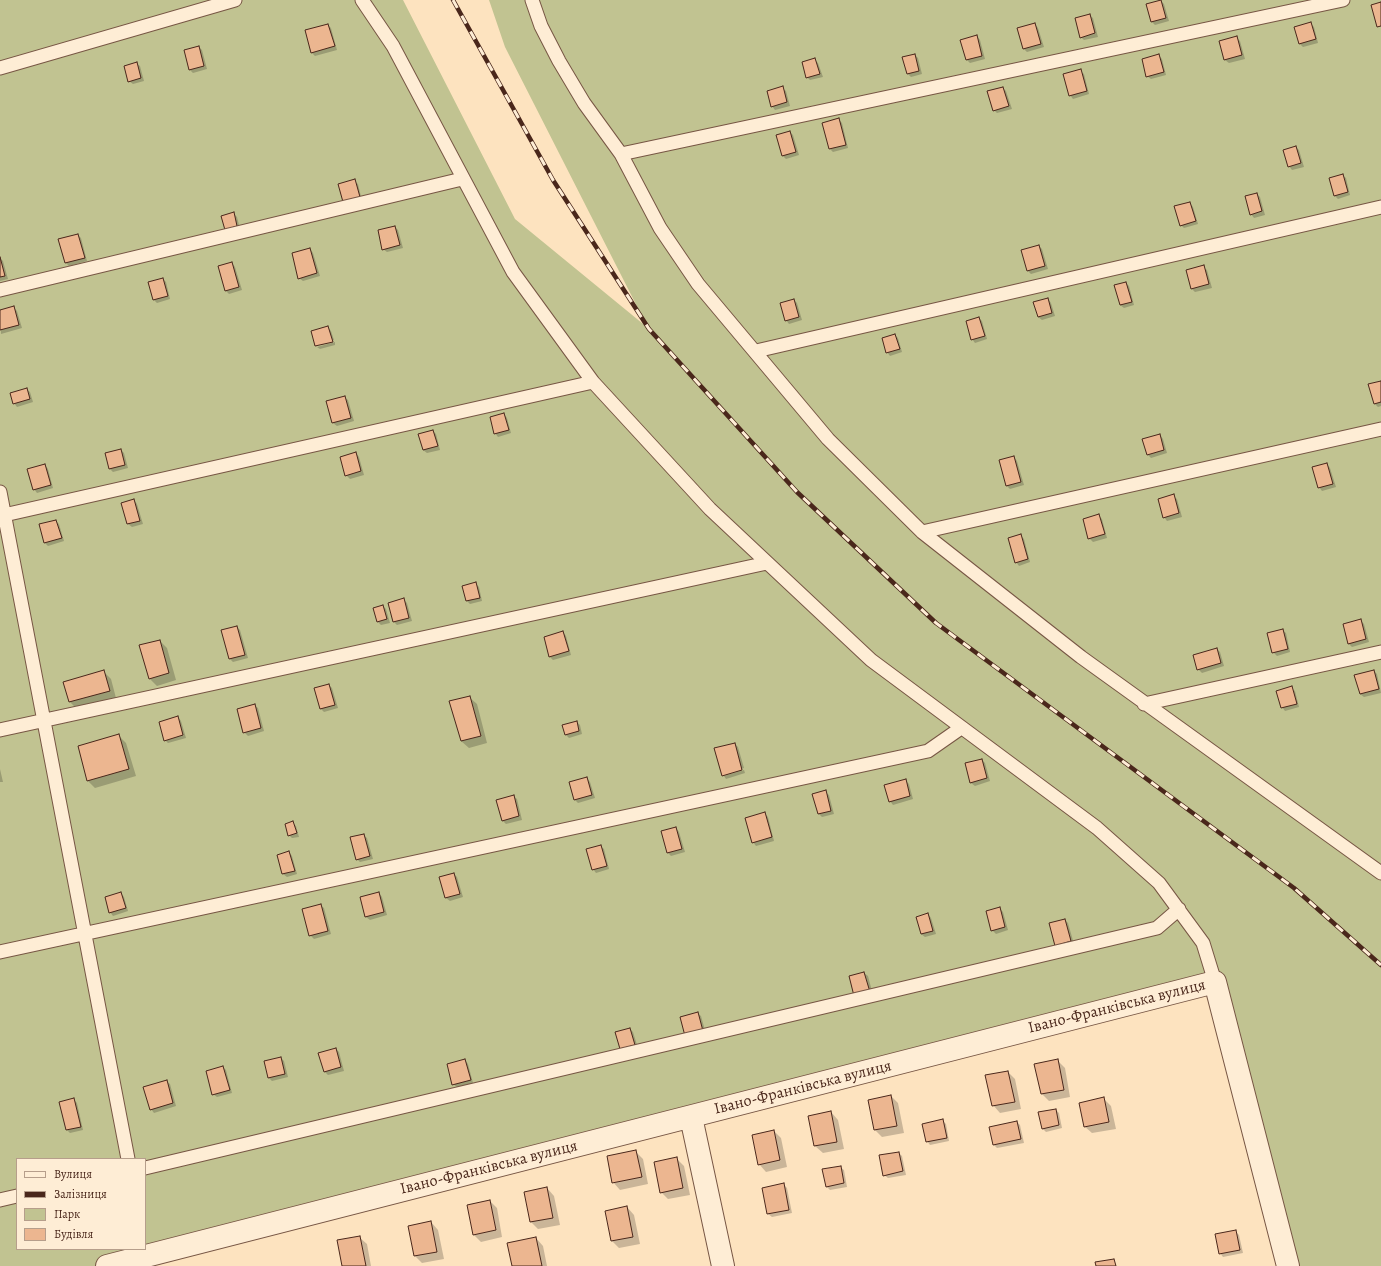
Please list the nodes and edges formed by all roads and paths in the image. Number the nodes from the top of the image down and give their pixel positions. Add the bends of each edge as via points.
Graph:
1 (235, 0) edge
2 (362, 0) edge
3 (532, 0) edge
4 (1343, 0) edge
5 (0, 68) edge
6 (621, 154) junction
7 (462, 179) junction
8 (1381, 207) edge
9 (0, 290) edge
10 (756, 351) junction
11 (593, 382) junction
12 (1381, 429) edge
13 (0, 492) edge
14 (2, 515) edge
15 (922, 532) junction
16 (767, 563) junction
17 (1381, 652) edge
18 (1144, 704) junction
19 (44, 720) junction
20 (962, 728) junction
21 (0, 730) edge
22 (1381, 873) edge
23 (1179, 909) junction
24 (84, 933) junction
25 (0, 952) edge
26 (1215, 982) junction
27 (691, 1117) junction
28 (128, 1158) edge
29 (146, 1168) edge
30 (16, 1196) edge
31 (0, 1200) edge
32 (145, 1257) edge
33 (107, 1266) edge
34 (723, 1266) edge
35 (1288, 1266) edge

1 - 5 lane
2 - 7 lane via 393,46
3 - 6 lane via 541,26 559,61 584,103
4 - 6 lane
6 - 10 lane via 660,228 698,284
7 - 9 lane
7 - 11 lane via 513,272
8 - 10 lane
10 - 15 lane via 828,440
11 - 14 lane
11 - 16 lane via 710,509
12 - 15 lane
13 - 14 lane
14 - 19 lane
15 - 18 lane
16 - 19 lane
16 - 20 lane via 871,660
17 - 18 lane
18 - 22 lane
19 - 21 lane
19 - 24 lane
20 - 23 lane via 1097,828 1159,882
20 - 24 lane via 928,751
23 - 26 lane via 1204,943
23 - 29 lane via 1157,928
24 - 25 lane
24 - 28 lane
26 - 27 street, Івано-Франківська вулиця
26 - 35 street, Івано-Франківська вулиця
27 - 32 street, Івано-Франківська вулиця
27 - 34 street
30 - 31 lane
32 - 33 street, Івано-Франківська вулиця

